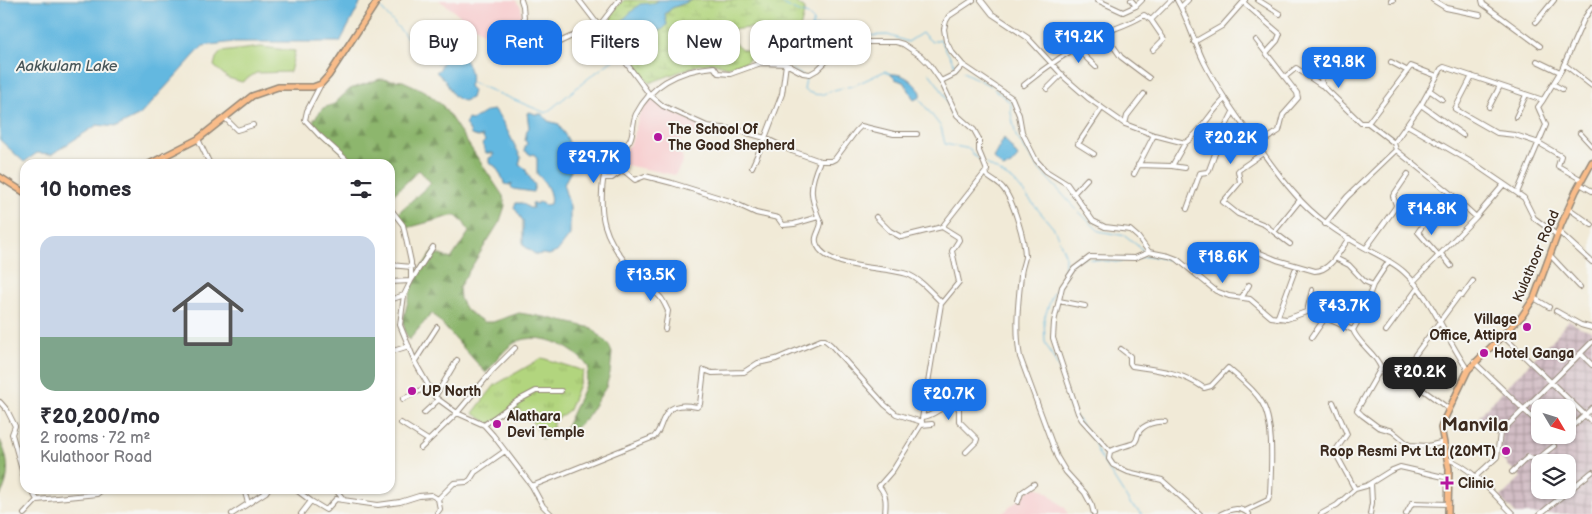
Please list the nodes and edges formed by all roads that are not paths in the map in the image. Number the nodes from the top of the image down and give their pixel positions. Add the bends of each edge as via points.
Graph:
1 (521, 0) edge
2 (579, 0) edge
3 (619, 0) edge
4 (973, 0) edge
5 (981, 0) edge
6 (1097, 0) edge
7 (1131, 0) edge
8 (1142, 0) edge
9 (1171, 0) edge
10 (1177, 0) edge
11 (1188, 0) edge
12 (1258, 0) edge
13 (1434, 0) edge
14 (1554, 0) edge
15 (1244, 1) edge
16 (1481, 1) edge
17 (376, 2) edge
18 (1136, 6) junction
19 (1181, 7) junction
20 (1592, 7) edge
21 (1280, 14) dead end
22 (1480, 15) dead end
23 (594, 20) edge
24 (604, 20) edge
25 (1151, 20) junction
26 (1536, 22) dead end
27 (1080, 33) dead end
28 (1104, 33) junction
29 (572, 37) edge
30 (1256, 40) dead end
31 (1087, 41) junction
32 (871, 42) edge
33 (1194, 42) junction
34 (1540, 46) dead end
35 (1076, 48) junction
36 (1153, 50) dead end
37 (1266, 53) junction
38 (1332, 54) dead end
39 (1536, 61) dead end
40 (1050, 62) junction
41 (1391, 62) dead end
42 (1564, 64) junction
43 (628, 65) edge
44 (755, 65) edge
45 (786, 65) edge
46 (788, 65) edge
47 (822, 65) edge
48 (963, 65) junction
49 (1096, 67) dead end
50 (1406, 70) junction
51 (1560, 72) junction
52 (1062, 74) junction
53 (1437, 76) junction
54 (1472, 76) junction
55 (1285, 77) junction
56 (1149, 78) dead end
57 (941, 81) junction
58 (320, 84) junction
59 (1553, 84) junction
60 (1024, 85) dead end
61 (1322, 86) junction
62 (1500, 86) junction
63 (1592, 86) edge
64 (1047, 89) dead end
65 (1562, 89) dead end
66 (1429, 90) junction
67 (649, 94) junction
68 (1144, 94) dead end
69 (1526, 95) junction
70 (1225, 99) junction
71 (1442, 99) dead end
72 (1542, 100) junction
73 (1421, 105) junction
74 (1489, 107) dead end
75 (1102, 108) junction
76 (1233, 112) junction
77 (1516, 117) dead end
78 (225, 118) junction
79 (1368, 123) junction
80 (1125, 124) junction
81 (253, 125) dead end
82 (1407, 125) junction
83 (1580, 133) dead end
84 (917, 134) dead end
85 (1154, 135) junction
86 (1463, 135) dead end
87 (766, 138) junction
88 (198, 139) junction
89 (1185, 143) junction
90 (1539, 143) junction
91 (1394, 144) junction
92 (1257, 145) junction
93 (1592, 146) edge
94 (1396, 150) junction
95 (1263, 153) junction
96 (1094, 154) dead end
97 (164, 155) junction
98 (157, 159) edge
99 (166, 159) edge
100 (208, 159) edge
101 (345, 159) edge
102 (820, 161) junction
103 (1592, 162) edge
104 (1138, 165) junction
105 (752, 166) dead end
106 (1172, 166) junction
107 (1185, 168) dead end
108 (987, 170) junction
109 (1134, 174) dead end
110 (1408, 174) dead end
111 (0, 177) edge
112 (604, 178) junction
113 (1087, 179) dead end
114 (1581, 182) junction
115 (1504, 184) junction
116 (20, 190) edge
117 (1592, 191) edge
118 (1074, 193) junction
119 (1517, 193) junction
120 (1300, 200) junction
121 (1568, 208) junction
122 (1187, 209) dead end
123 (1420, 209) dead end
124 (395, 215) edge
125 (818, 217) junction
126 (876, 217) dead end
127 (1476, 217) junction
128 (1325, 224) junction
129 (942, 226) junction
130 (1592, 226) edge
131 (1274, 232) junction
132 (1558, 233) junction
133 (1349, 238) junction
134 (1290, 244) dead end
135 (433, 246) dead end
136 (1246, 247) dead end
137 (1366, 248) junction
138 (1149, 252) junction
139 (1440, 255) junction
140 (1550, 255) junction
141 (1335, 258) junction
142 (1389, 261) junction
143 (1592, 262) edge
144 (395, 265) edge
145 (1450, 266) dead end
146 (412, 267) junction
147 (1295, 270) dead end
148 (411, 281) junction
149 (1473, 281) dead end
150 (395, 282) edge
151 (1412, 282) junction
152 (1249, 285) dead end
153 (1373, 285) junction
154 (1580, 287) dead end
155 (1417, 288) junction
156 (1312, 290) dead end
157 (404, 294) junction
158 (395, 298) edge
159 (1242, 298) junction
160 (1534, 298) junction
161 (1059, 301) junction
162 (941, 304) junction
163 (1085, 306) dead end
164 (1549, 307) dead end
165 (1556, 311) dead end
166 (1307, 312) junction
167 (1325, 318) junction
168 (1277, 319) junction
169 (1440, 321) junction
170 (437, 327) dead end
171 (1592, 328) edge
172 (665, 330) dead end
173 (1353, 330) junction
174 (1386, 330) dead end
175 (1504, 336) junction
176 (1312, 337) dead end
177 (1592, 342) edge
178 (409, 346) junction
179 (515, 348) dead end
180 (1121, 349) dead end
181 (395, 350) edge
182 (1581, 354) junction
183 (457, 360) dead end
184 (415, 361) junction
185 (1474, 362) junction
186 (1592, 364) edge
187 (1468, 370) junction
188 (1072, 374) dead end
189 (1066, 376) junction
190 (1551, 381) junction
191 (429, 386) junction
192 (561, 391) dead end
193 (403, 399) dead end
194 (437, 399) junction
195 (0, 402) edge
196 (1333, 402) dead end
197 (1449, 408) junction
198 (1592, 408) edge
199 (1524, 409) junction
200 (424, 413) dead end
201 (457, 413) junction
202 (1585, 415) junction
203 (1531, 416) edge
204 (923, 417) junction
205 (1165, 422) dead end
206 (1592, 422) edge
207 (1576, 423) edge
208 (401, 424) dead end
209 (922, 424) junction
210 (932, 424) dead end
211 (484, 425) junction
212 (428, 440) junction
213 (1444, 442) junction
214 (1554, 446) dead end
215 (421, 448) dead end
216 (505, 451) junction
217 (1110, 451) junction
218 (966, 452) dead end
219 (1447, 459) junction
220 (20, 463) edge
221 (1512, 472) dead end
222 (1592, 472) edge
223 (1475, 477) junction
224 (1448, 478) junction
225 (1034, 484) dead end
226 (1371, 484) junction
227 (532, 486) junction
228 (1355, 489) junction
229 (34, 494) edge
230 (97, 494) edge
231 (245, 494) edge
232 (263, 494) edge
233 (301, 494) edge
234 (339, 494) edge
235 (438, 498) junction
236 (38, 500) junction
237 (344, 500) junction
238 (311, 501) junction
239 (1018, 502) dead end
240 (248, 503) junction
241 (1448, 504) junction
242 (1247, 512) edge
243 (437, 513) edge
244 (549, 513) edge
245 (24, 514) edge
246 (232, 514) edge
247 (301, 514) edge
248 (885, 514) edge
249 (1094, 514) edge
250 (1200, 514) edge
251 (1220, 514) edge
252 (1322, 514) edge
253 (1370, 514) edge
254 (1406, 514) edge
255 (1448, 514) edge
256 (1513, 514) edge
257 (1540, 514) edge

1 - 29 street via 526,44 532,49 546,48
2 - 23 street
3 - 24 street
4 - 48 street via 949,16 944,29 946,41
5 - 40 street via 992,14 1028,38
6 - 18 street via 1123,12
7 - 18 street
8 - 18 street
9 - 25 street
10 - 19 street
11 - 19 street
12 - 21 street
13 - 22 street via 1446,8
14 - 26 street
15 - 33 street via 1222,26
15 - 37 street via 1280,34
16 - 34 street
17 - 58 main road
19 - 33 street
20 - 42 street
25 - 28 street via 1144,15
25 - 36 street via 1164,38
27 - 31 street
28 - 31 street
28 - 56 street via 1121,57
30 - 37 street
31 - 35 street
32 - 57 street via 896,42 911,49 921,56
33 - 70 street
35 - 40 street
35 - 49 street
37 - 55 street
38 - 61 street via 1321,72
39 - 51 street
40 - 52 street
40 - 60 street
41 - 50 street
42 - 51 street
42 - 63 street
43 - 67 street
44 - 67 street via 730,74 718,73 714,67 683,72 669,78
45 - 87 street via 782,94
46 - 47 street via 803,73 814,73
48 - 57 street via 955,74
48 - 118 street via 1012,98 1022,132 1036,160
50 - 53 street via 1414,66
50 - 79 street
51 - 59 street
52 - 64 street
52 - 75 street
53 - 54 street via 1444,67
53 - 66 street
54 - 62 street
54 - 90 street via 1455,110 1497,132
55 - 61 street via 1296,68
55 - 92 street via 1297,93 1298,100 1283,115 1278,132
57 - 108 street via 957,115 978,136 979,151
58 - 78 main road via 263,91
58 - 101 street via 305,120
59 - 65 street
59 - 72 street
61 - 79 street via 1361,123
62 - 69 street
62 - 74 street
66 - 71 street
66 - 73 street
67 - 87 street via 663,106 707,126
67 - 112 street via 635,115 630,139 610,161
68 - 80 street via 1127,116
69 - 72 street
69 - 77 street
70 - 76 street
70 - 89 street
72 - 90 street via 1538,107 1546,125
73 - 82 street
73 - 86 street
75 - 80 street
75 - 96 street via 1078,144
76 - 92 street
76 - 122 street via 1209,170 1200,173
78 - 81 street via 237,130
78 - 88 main road
79 - 91 street
80 - 85 street
82 - 91 street
82 - 115 street
83 - 93 street
84 - 102 street via 894,134 861,126 835,159
85 - 89 street
85 - 104 street
87 - 102 street
87 - 105 street
88 - 97 main road
88 - 100 street
89 - 106 street
90 - 114 street via 1561,156 1558,166
90 - 119 street
91 - 94 street
92 - 95 street
94 - 127 street
94 - 128 street via 1347,197
95 - 120 street
95 - 131 street via 1238,171 1240,182 1223,202 1238,214
97 - 98 main road
97 - 99 street
102 - 125 street via 811,192
103 - 114 main road, Kulathoor Road
104 - 106 street
104 - 109 street
106 - 107 street
108 - 129 street
108 - 249 street via 987,176 1007,193 1020,227 1025,258 1019,303 1020,357 1057,457 1085,493
110 - 137 street via 1393,196 1395,208
111 - 116 main road
112 - 125 street via 612,178 624,170 635,180 645,176 672,183 778,218 783,225
112 - 172 street via 604,226 637,277 660,298 668,311
113 - 118 street
114 - 117 street
114 - 121 main road, Kulathoor Road
115 - 119 street
115 - 127 street
118 - 138 street via 1096,224 1130,230
119 - 132 street via 1524,198 1534,218
120 - 128 street
120 - 131 street
121 - 130 street
121 - 132 main road, Kulathoor Road
123 - 139 street via 1430,215 1418,232
124 - 146 street via 403,225
125 - 162 street via 821,226 816,241 826,255 847,264 908,274
126 - 129 street via 901,238
127 - 139 street
128 - 133 street
129 - 162 street via 959,239 952,251 959,282
131 - 134 street
132 - 140 main road, Kulathoor Road
132 - 143 street
133 - 137 street
133 - 141 street
135 - 148 street
136 - 141 street via 1315,271 1325,270
137 - 142 street
138 - 159 street via 1173,257 1216,291
138 - 161 street via 1135,258 1090,257 1074,269 1062,287
139 - 145 street
139 - 151 street
140 - 154 street
140 - 160 main road, Kulathoor Road
141 - 153 street
142 - 151 street
142 - 153 street
144 - 146 street
146 - 148 street
147 - 168 street
148 - 150 street
148 - 157 street
149 - 169 street
151 - 155 street
152 - 159 street
153 - 173 street
155 - 169 street
155 - 174 street
156 - 166 street
157 - 158 street
157 - 178 street via 400,324
159 - 168 street via 1253,300
160 - 164 street
160 - 175 main road, Kulathoor Road
161 - 163 street
161 - 189 street via 1053,338
162 - 204 street
165 - 171 street
166 - 167 street
166 - 168 street via 1287,320
167 - 173 street
167 - 176 street
169 - 187 street
169 - 197 street via 1401,374
170 - 184 street
173 - 213 street via 1379,361 1381,368 1358,412 1378,427 1392,431 1409,445 1428,446
175 - 185 main road, Kulathoor Road
175 - 190 street
177 - 182 street
178 - 181 street
178 - 184 street
179 - 201 street
180 - 242 street via 1130,356 1132,366 1171,372 1204,388 1211,386 1228,368 1258,397 1269,422 1270,494 1268,500
182 - 186 street
182 - 190 street
183 - 194 street
184 - 191 street
185 - 187 main road, Kulathoor Road
185 - 199 street
187 - 197 main road, Kulathoor Road
188 - 189 street
189 - 217 street via 1082,420
190 - 199 street
190 - 202 street
191 - 193 street
191 - 194 street
192 - 211 street via 536,392 517,401
194 - 200 street
194 - 201 street
195 - 220 street via 14,426 12,434
196 - 228 street via 1346,434 1336,454
197 - 213 main road, Kulathoor Road via 1440,428
198 - 202 street
199 - 203 street
199 - 223 street via 1500,433 1497,457
201 - 211 street
201 - 212 street
202 - 206 street
202 - 207 street
204 - 209 street
204 - 218 street via 955,404 959,409 959,422 977,439
205 - 217 street via 1149,424 1140,430 1133,444
208 - 212 street
209 - 210 street
209 - 227 street via 896,414 885,405 831,345 821,340 758,363 744,372 712,374 704,370 700,404 697,407 681,405 668,411 654,437
209 - 248 street via 902,458 879,486 886,495
211 - 216 street
212 - 215 street
213 - 219 main road, Kulathoor Road
214 - 221 street via 1536,460 1528,457
216 - 227 street
216 - 235 street via 475,472 470,480 454,483
217 - 250 street via 1109,459 1113,466 1162,480
219 - 223 street
219 - 224 main road, Kulathoor Road
222 - 257 street
223 - 256 street
224 - 226 street via 1400,467
224 - 241 main road, Kulathoor Road
225 - 239 street via 1021,493
226 - 228 street
226 - 253 street
227 - 244 street
228 - 252 street
229 - 236 street
230 - 236 street
231 - 240 street
232 - 240 street
233 - 238 street
234 - 237 street
235 - 237 street via 419,496 378,505
235 - 243 street via 440,509
236 - 245 street
237 - 238 street via 334,499 326,510
238 - 247 street
240 - 246 street
241 - 254 street via 1412,503
241 - 255 main road, Kulathoor Road
242 - 251 street via 1233,508

